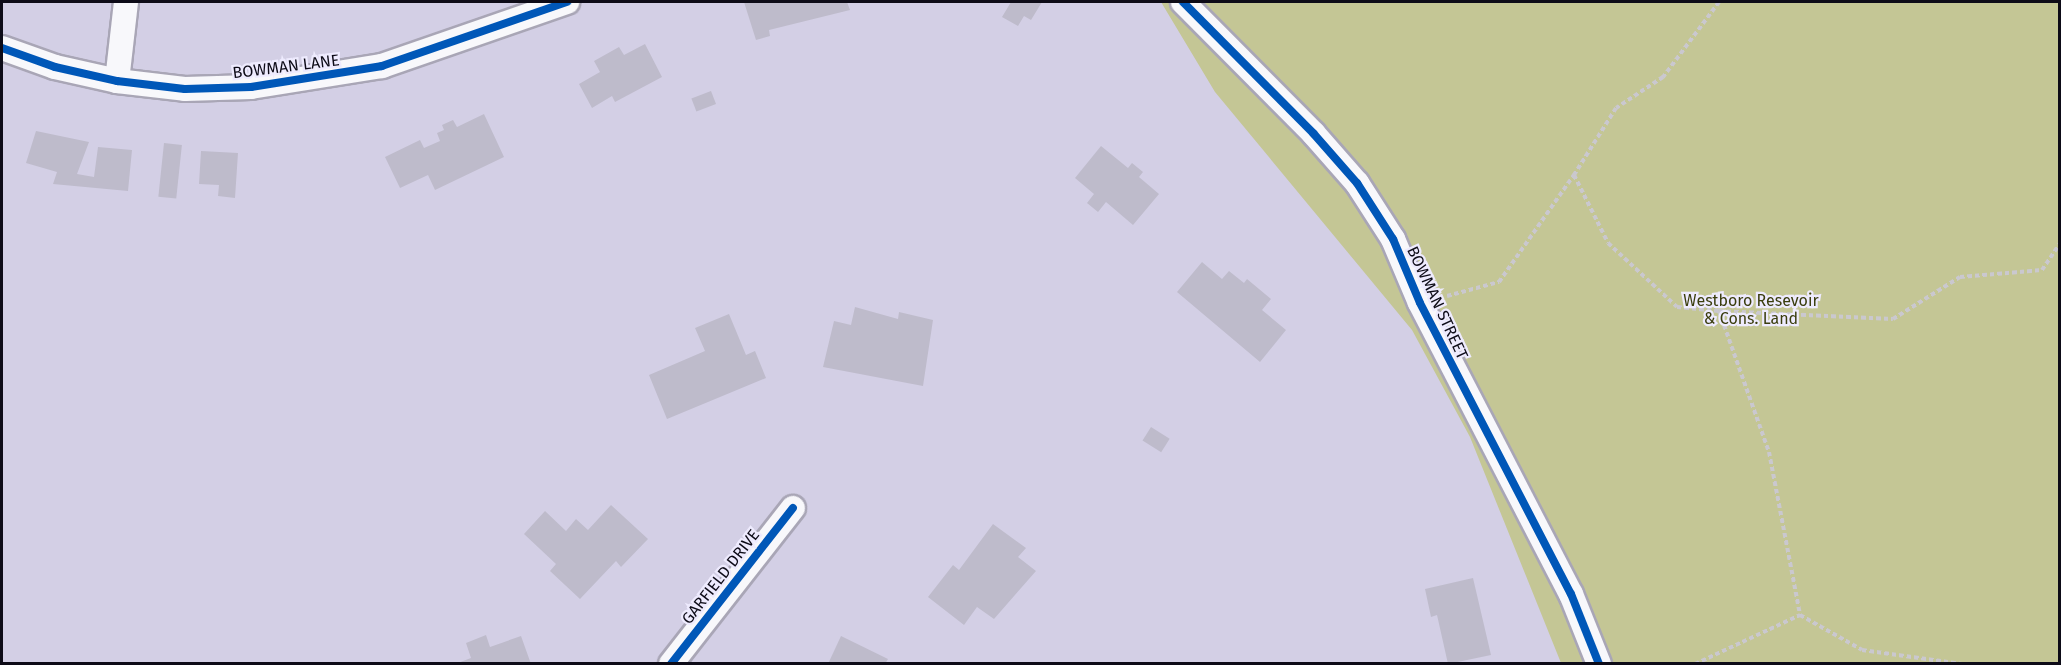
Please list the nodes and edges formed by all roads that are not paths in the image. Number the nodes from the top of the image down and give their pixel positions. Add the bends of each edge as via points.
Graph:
1 (126, 2) edge
2 (567, 2) edge
3 (1183, 2) edge
4 (2, 48) edge
5 (117, 81) junction
6 (793, 508) dead end
7 (671, 663) edge
8 (1599, 663) edge

1 - 5 street
2 - 5 street, BOWMAN LANE via 382,66 317,79 185,89
3 - 8 street, BOWMAN STREET via 1357,183 1393,239 1420,303 1571,594
4 - 5 street, BOWMAN LANE via 55,67
6 - 7 street, GARFIELD DRIVE

